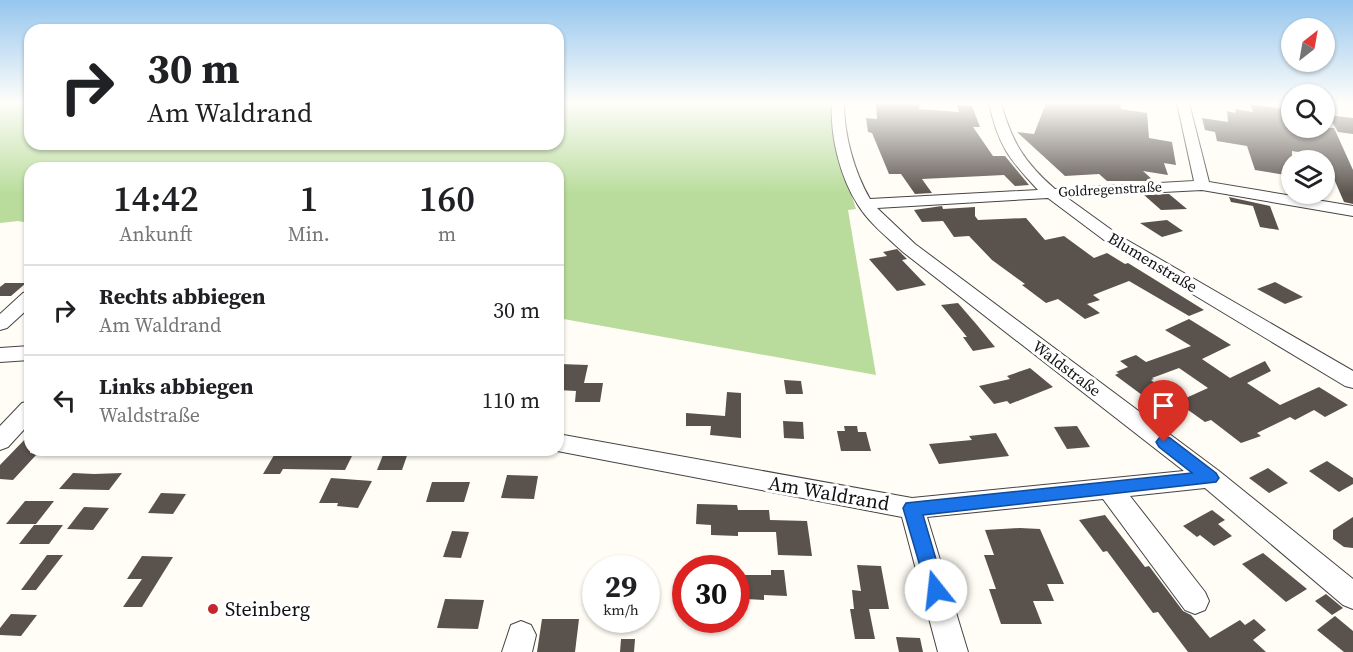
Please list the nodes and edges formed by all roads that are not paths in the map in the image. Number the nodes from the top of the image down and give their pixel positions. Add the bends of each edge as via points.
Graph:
1 (843, 133) edge
2 (1002, 133) edge
3 (1190, 133) edge
4 (1202, 184) junction
5 (1049, 192) junction
6 (865, 204) junction
7 (1353, 212) edge
8 (24, 302) edge
9 (0, 324) edge
10 (24, 353) edge
11 (0, 355) edge
12 (1353, 381) edge
13 (24, 415) edge
14 (0, 441) edge
15 (564, 444) edge
16 (1210, 478) junction
17 (1110, 489) junction
18 (912, 508) junction
19 (1353, 596) edge
20 (1195, 601) dead end
21 (953, 652) edge

1 - 6 street, Waldstraße via 848,163
2 - 5 street, Blumenstraße via 1028,172
3 - 4 street
4 - 5 street, Goldregenstraße
4 - 7 street, Goldregenstraße
5 - 6 street, Goldregenstraße
5 - 12 street, Blumenstraße via 1108,236
6 - 16 street, Waldstraße via 909,248
8 - 9 street
10 - 11 street
13 - 14 street
15 - 18 street, Am Waldrand
16 - 17 street, Am Waldrand
16 - 19 street, Waldstraße
17 - 18 street, Am Waldrand
17 - 20 street
18 - 21 street

